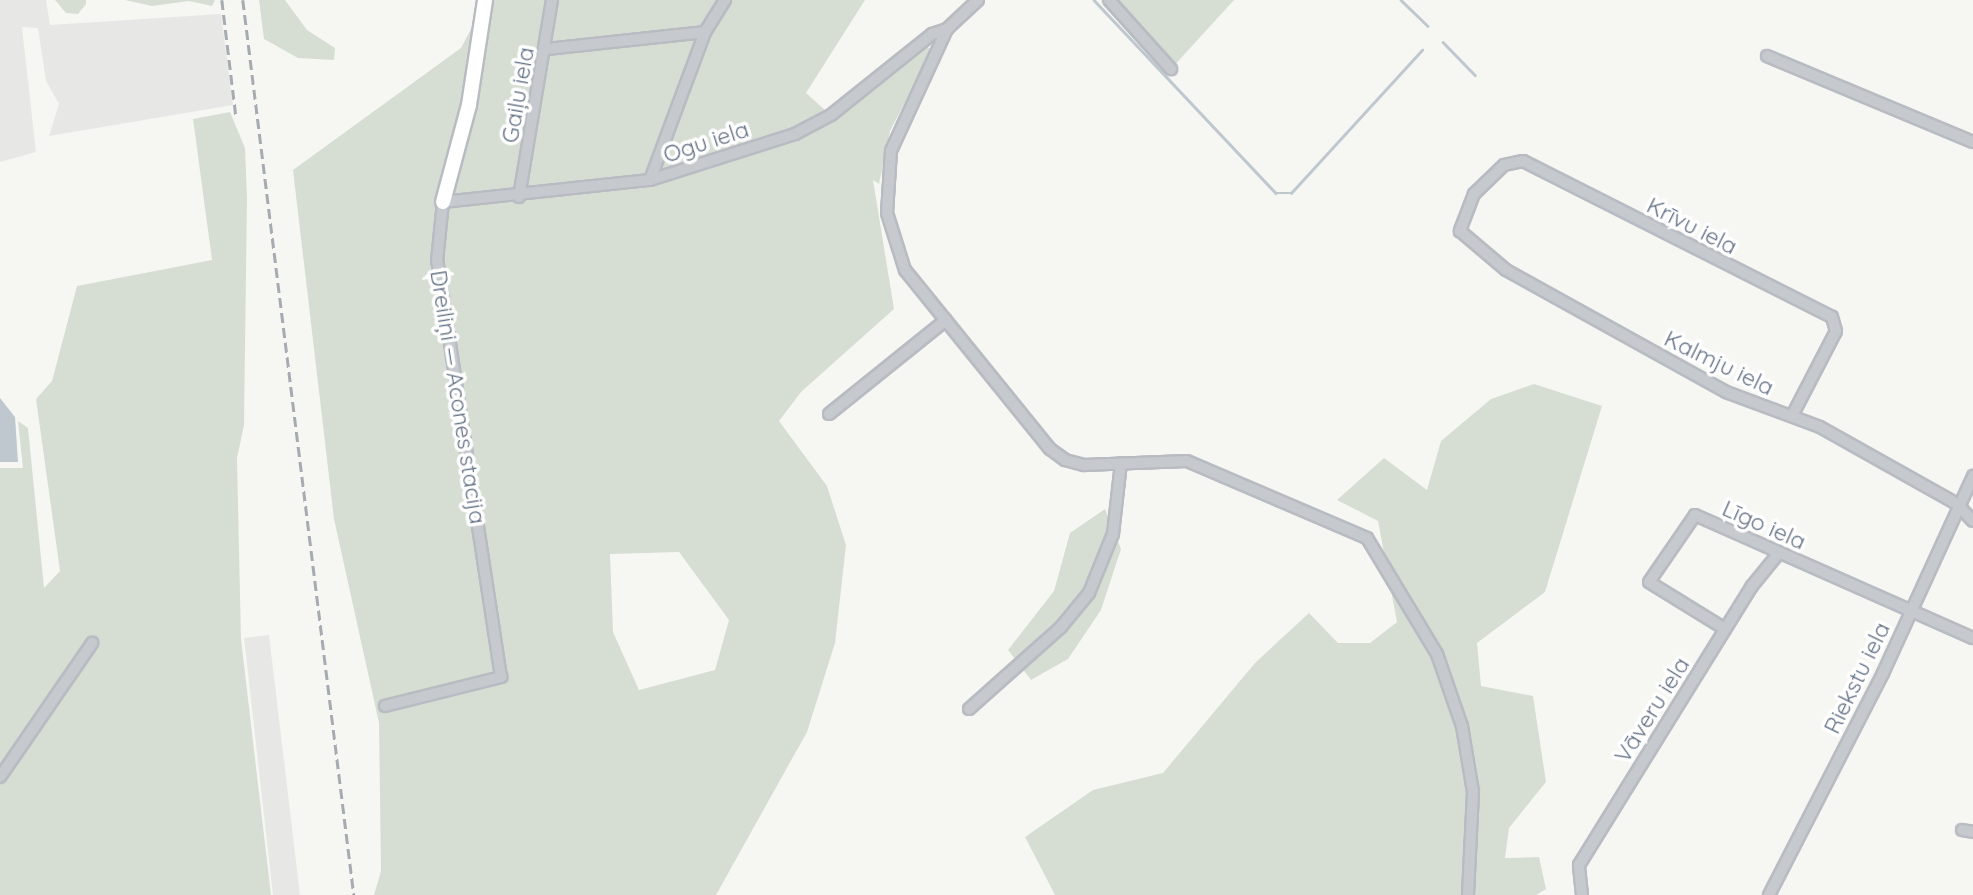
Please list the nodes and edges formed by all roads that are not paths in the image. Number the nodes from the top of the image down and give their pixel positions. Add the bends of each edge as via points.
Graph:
1 (485, 0) edge
2 (552, 0) edge
3 (725, 0) edge
4 (978, 0) edge
5 (1109, 0) edge
6 (947, 29) junction
7 (705, 32) junction
8 (547, 49) junction
9 (1767, 56) dead end
10 (1171, 69) dead end
11 (1973, 142) edge
12 (650, 180) junction
13 (519, 197) junction
14 (443, 202) junction
15 (1458, 224) joint
16 (946, 320) junction
17 (829, 414) dead end
18 (1793, 414) junction
19 (1121, 463) junction
20 (1973, 476) edge
21 (1957, 504) junction
22 (1973, 521) edge
23 (1778, 554) junction
24 (1909, 614) junction
25 (1725, 629) junction
26 (1973, 638) edge
27 (92, 643) dead end
28 (385, 706) dead end
29 (969, 709) dead end
30 (0, 777) edge
31 (1468, 895) edge
32 (1582, 895) edge
33 (1769, 895) edge

1 - 14 street, Dreiliņi — Acones stacija via 469,105
2 - 8 street, Gaiļu iela
3 - 7 street
4 - 6 street, Ogu iela
5 - 10 street
6 - 12 street, Ogu iela via 818,123
6 - 16 street via 891,151 886,189 893,241 905,270
7 - 8 street
7 - 12 street
8 - 13 street, Gaiļu iela
9 - 11 street
12 - 13 street, Ogu iela
13 - 14 street, Ogu iela
14 - 28 street, Dreiliņi — Acones stacija via 437,261 501,677
15 - 18 street, Kalmju iela via 1526,283 1726,392
15 - 18 street, Krīvu iela via 1490,176 1523,161 1832,317 1836,331
16 - 17 street
16 - 19 street via 1050,449 1084,465
18 - 21 street, Kalmju iela
19 - 29 street via 1113,534 1090,593
19 - 31 street via 1166,460 1205,466 1367,538 1437,654 1462,726 1473,792
20 - 21 street, Riekstu iela
21 - 22 street, Kalmju iela
21 - 24 street, Riekstu iela
23 - 24 street, Līgo iela
23 - 25 street, Vāveru iela
23 - 25 street, Līgo iela via 1696,515 1649,582
24 - 26 street, Līgo iela
24 - 33 street, Riekstu iela
25 - 32 street, Vāveru iela via 1579,865
27 - 30 street

